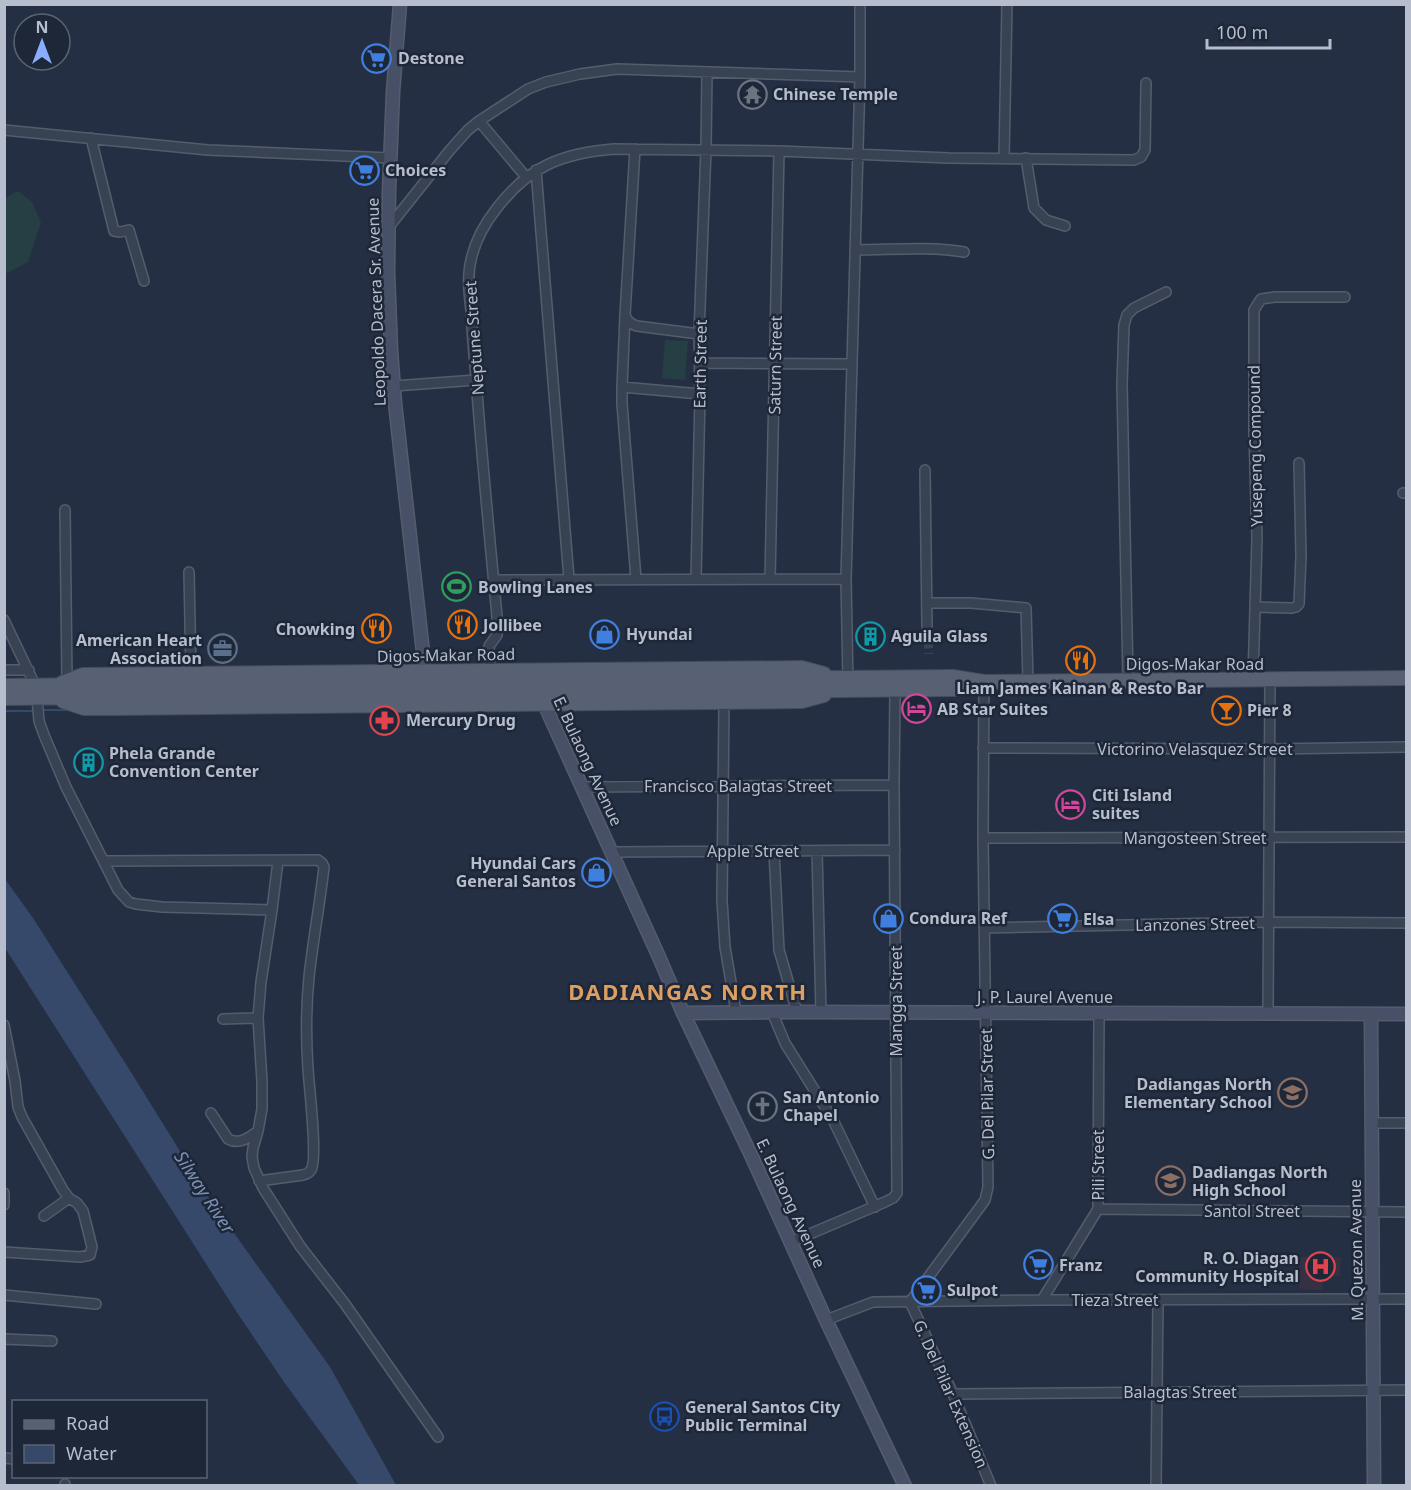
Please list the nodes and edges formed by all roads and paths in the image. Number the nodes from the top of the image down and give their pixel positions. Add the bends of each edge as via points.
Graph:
1 (400, 4) edge
2 (860, 4) edge
3 (1007, 4) edge
4 (707, 72) junction
5 (860, 78) junction
6 (1146, 83) dead end
7 (479, 121) junction
8 (4, 130) edge
9 (91, 138) junction
10 (635, 149) junction
11 (706, 149) junction
12 (779, 151) junction
13 (857, 155) junction
14 (390, 158) junction
15 (1004, 158) junction
16 (1026, 158) junction
17 (536, 171) junction
18 (526, 177) junction
19 (1065, 226) dead end
20 (388, 228) junction
21 (855, 250) junction
22 (964, 252) dead end
23 (144, 281) dead end
24 (1166, 292) dead end
25 (1345, 297) dead end
26 (625, 315) junction
27 (699, 334) junction
28 (700, 363) junction
29 (775, 364) junction
30 (852, 364) junction
31 (476, 380) junction
32 (394, 386) junction
33 (622, 387) junction
34 (700, 394) junction
35 (1299, 463) dead end
36 (925, 470) dead end
37 (65, 510) dead end
38 (189, 572) dead end
39 (569, 579) junction
40 (636, 579) junction
41 (696, 579) junction
42 (771, 579) junction
43 (846, 579) junction
44 (493, 580) junction
45 (927, 603) junction
46 (1256, 607) junction
47 (4, 621) edge
48 (927, 626) tunnel mouth
49 (4, 670) edge
50 (28, 670) junction
51 (490, 671) junction
52 (530, 671) junction
53 (425, 672) junction
54 (191, 674) junction
55 (1407, 678) edge
56 (1128, 680) junction
57 (1253, 680) junction
58 (1269, 680) junction
59 (67, 681) junction
60 (1028, 681) junction
61 (984, 682) junction
62 (844, 684) junction
63 (4, 687) edge
64 (895, 690) junction
65 (37, 692) junction
66 (52, 692) junction
67 (4, 698) edge
68 (724, 702) junction
69 (543, 704) junction
70 (429, 705) junction
71 (1407, 747) edge
72 (983, 748) junction
73 (1269, 749) junction
74 (724, 785) junction
75 (894, 785) junction
76 (582, 787) junction
77 (1407, 837) edge
78 (983, 838) junction
79 (1268, 838) junction
80 (895, 850) junction
81 (774, 851) junction
82 (817, 851) junction
83 (611, 852) junction
84 (723, 852) junction
85 (104, 861) junction
86 (278, 861) junction
87 (272, 910) junction
88 (1269, 922) junction
89 (1407, 922) edge
90 (984, 928) junction
91 (736, 1012) junction
92 (772, 1012) junction
93 (797, 1012) junction
94 (821, 1012) junction
95 (683, 1013) junction
96 (896, 1013) junction
97 (985, 1013) junction
98 (1099, 1013) junction
99 (1268, 1013) junction
100 (1371, 1014) junction
101 (1407, 1014) edge
102 (258, 1018) junction
103 (223, 1019) dead end
104 (4, 1025) edge
105 (211, 1113) dead end
106 (1372, 1123) junction
107 (1407, 1123) edge
108 (258, 1131) junction
109 (259, 1181) junction
110 (4, 1193) edge
111 (69, 1198) junction
112 (4, 1205) edge
113 (875, 1207) junction
114 (1098, 1209) junction
115 (1372, 1212) junction
116 (1407, 1212) edge
117 (44, 1216) dead end
118 (791, 1242) junction
119 (4, 1252) edge
120 (4, 1295) edge
121 (1407, 1299) edge
122 (1042, 1300) junction
123 (1158, 1300) junction
124 (1373, 1300) junction
125 (910, 1302) junction
126 (96, 1304) dead end
127 (826, 1320) junction
128 (4, 1339) edge
129 (52, 1341) dead end
130 (1407, 1390) edge
131 (1374, 1391) junction
132 (1158, 1392) junction
133 (953, 1394) junction
134 (438, 1437) dead end
135 (905, 1485) edge
136 (991, 1485) edge
137 (1156, 1485) edge
138 (1374, 1485) edge

1 - 14 main road, Leopoldo Dacera Sr. Avenue
2 - 5 street
3 - 15 street
4 - 5 street
4 - 7 street via 616,69 580,74 528,89
4 - 11 street, Earth Street
5 - 13 street
6 - 16 street, Neptune Street via 1145,150 1138,159
7 - 18 street
7 - 20 street via 450,150
8 - 9 street
9 - 14 street via 208,150
9 - 23 street via 114,231 129,230
10 - 11 street, Neptune Street
10 - 17 street, Neptune Street via 576,154
10 - 26 street
11 - 12 street, Neptune Street
11 - 27 street, Earth Street
12 - 13 street, Neptune Street
12 - 29 street, Saturn Street
13 - 15 street, Neptune Street
13 - 21 street
14 - 20 main road, Leopoldo Dacera Sr. Avenue
15 - 16 street, Neptune Street
16 - 19 street via 1034,208 1046,220
17 - 18 street, Neptune Street
17 - 39 street
18 - 31 street, Neptune Street via 490,217 471,261 469,286
20 - 32 main road, Leopoldo Dacera Sr. Avenue
21 - 22 street via 911,248
21 - 30 street
24 - 56 street via 1134,308 1125,325 1122,384
25 - 46 street, Yusepeng Compound via 1261,299 1254,310
26 - 27 street via 627,321 637,326
26 - 33 street
27 - 28 street, Earth Street
28 - 29 street
28 - 34 street, Earth Street
29 - 30 street
29 - 42 street, Saturn Street
30 - 43 street
31 - 32 street
31 - 44 street, Neptune Street
32 - 53 main road, Leopoldo Dacera Sr. Avenue
33 - 34 street
33 - 40 street
34 - 41 street, Earth Street
35 - 46 street via 1299,604 1292,608
36 - 45 street
37 - 59 street
38 - 54 street
39 - 40 street
39 - 44 street
40 - 41 street
41 - 42 street
42 - 43 street
43 - 62 street
44 - 51 street, Neptune Street via 498,627 489,646
45 - 48 street
45 - 60 street via 1026,608
46 - 57 street, Yusepeng Compound
47 - 50 street
49 - 50 street
50 - 65 street
51 - 52 main road, Digos-Makar Road
51 - 53 main road, Digos-Makar Road
52 - 62 main road, Digos-Makar Road via 802,668
52 - 69 main road, E. Bulaong Avenue
53 - 54 main road, Digos-Makar Road
53 - 70 main road, Leopoldo Dacera Sr. Avenue
54 - 59 main road, Digos-Makar Road via 83,675
55 - 58 main road, Digos-Makar Road
56 - 57 main road, Digos-Makar Road
56 - 60 main road, Digos-Makar Road
57 - 58 main road, Digos-Makar Road
58 - 73 street
59 - 66 main road, Digos-Makar Road
60 - 61 main road, Digos-Makar Road
61 - 62 main road, Digos-Makar Road via 953,677
61 - 64 main road, Digos-Makar Road via 954,689
61 - 72 street, G. Del Pilar Street
62 - 64 main road, Digos-Makar Road
62 - 66 main road, Digos-Makar Road
62 - 68 main road, Digos-Makar Road via 802,701
63 - 65 main road, Digos-Makar Road
64 - 75 street, Mangga Street
65 - 66 main road, Digos-Makar Road
65 - 67 main road, Digos-Makar Road
65 - 85 street via 44,735
66 - 70 main road, Digos-Makar Road via 84,708
68 - 69 main road, Digos-Makar Road
68 - 74 street
69 - 70 main road, Digos-Makar Road
69 - 76 main road, E. Bulaong Avenue
71 - 73 street, Victorino Velasquez Street
72 - 73 street, Victorino Velasquez Street
72 - 78 street, G. Del Pilar Street
73 - 79 street
74 - 75 street, Francisco Balagtas Street
74 - 76 street, Francisco Balagtas Street
74 - 84 street
75 - 80 street, Mangga Street
76 - 83 main road, E. Bulaong Avenue
77 - 79 street, Mangosteen Street
78 - 79 street, Mangosteen Street
78 - 90 street, G. Del Pilar Street
79 - 88 street
80 - 82 street, Apple Street
80 - 96 street, Mangga Street
81 - 82 street, Apple Street
81 - 84 street, Apple Street
81 - 93 street via 779,950
82 - 94 street
83 - 84 street, Apple Street
83 - 95 main road, E. Bulaong Avenue
84 - 91 street via 725,947
85 - 86 street
85 - 87 street via 118,890 129,902 162,907
86 - 87 street
86 - 109 street via 318,860 324,867 309,977 313,1165 303,1175
87 - 102 street
88 - 89 street, Lanzones Street
88 - 90 street, Lanzones Street
88 - 99 street
90 - 97 street, G. Del Pilar Street
91 - 92 main road, J. P. Laurel Avenue
91 - 95 main road, J. P. Laurel Avenue
92 - 93 main road, J. P. Laurel Avenue
92 - 113 street via 785,1042 834,1120
93 - 94 main road, J. P. Laurel Avenue
94 - 96 main road, J. P. Laurel Avenue
95 - 118 main road, E. Bulaong Avenue
96 - 97 main road, J. P. Laurel Avenue
96 - 113 street, Mangga Street via 897,1193
97 - 98 main road, J. P. Laurel Avenue
97 - 125 street, G. Del Pilar Street via 987,1193
98 - 99 main road, J. P. Laurel Avenue
98 - 114 street, Pili Street
99 - 100 main road, J. P. Laurel Avenue
100 - 101 main road, J. P. Laurel Avenue
100 - 106 main road, M. Quezon Avenue
102 - 103 street
102 - 108 street via 262,1081
104 - 111 street via 18,1107
105 - 108 street via 231,1141 242,1141
106 - 107 street
106 - 115 main road, M. Quezon Avenue
108 - 109 street via 252,1157
109 - 134 street via 300,1246
110 - 112 street
111 - 117 street
111 - 119 street via 83,1211 92,1247 90,1255
113 - 118 street, Mangga Street
114 - 115 street, Santol Street
114 - 122 street, Pili Street
115 - 116 street, Santol Street
115 - 124 main road, M. Quezon Avenue
118 - 127 main road, E. Bulaong Avenue
120 - 126 street
121 - 124 street, Tieza Street
122 - 123 street, Tieza Street
122 - 125 street, Tieza Street
123 - 124 street, Tieza Street
123 - 132 street
124 - 131 main road, M. Quezon Avenue
125 - 127 street, Tieza Street via 873,1302
125 - 133 street, G. Del Pilar Extension
127 - 135 main road, E. Bulaong Avenue
128 - 129 street
130 - 131 street, Balagtas Street
131 - 132 street, Balagtas Street
131 - 138 main road, M. Quezon Avenue
132 - 133 street, Balagtas Street
132 - 137 street
133 - 136 street, G. Del Pilar Extension

